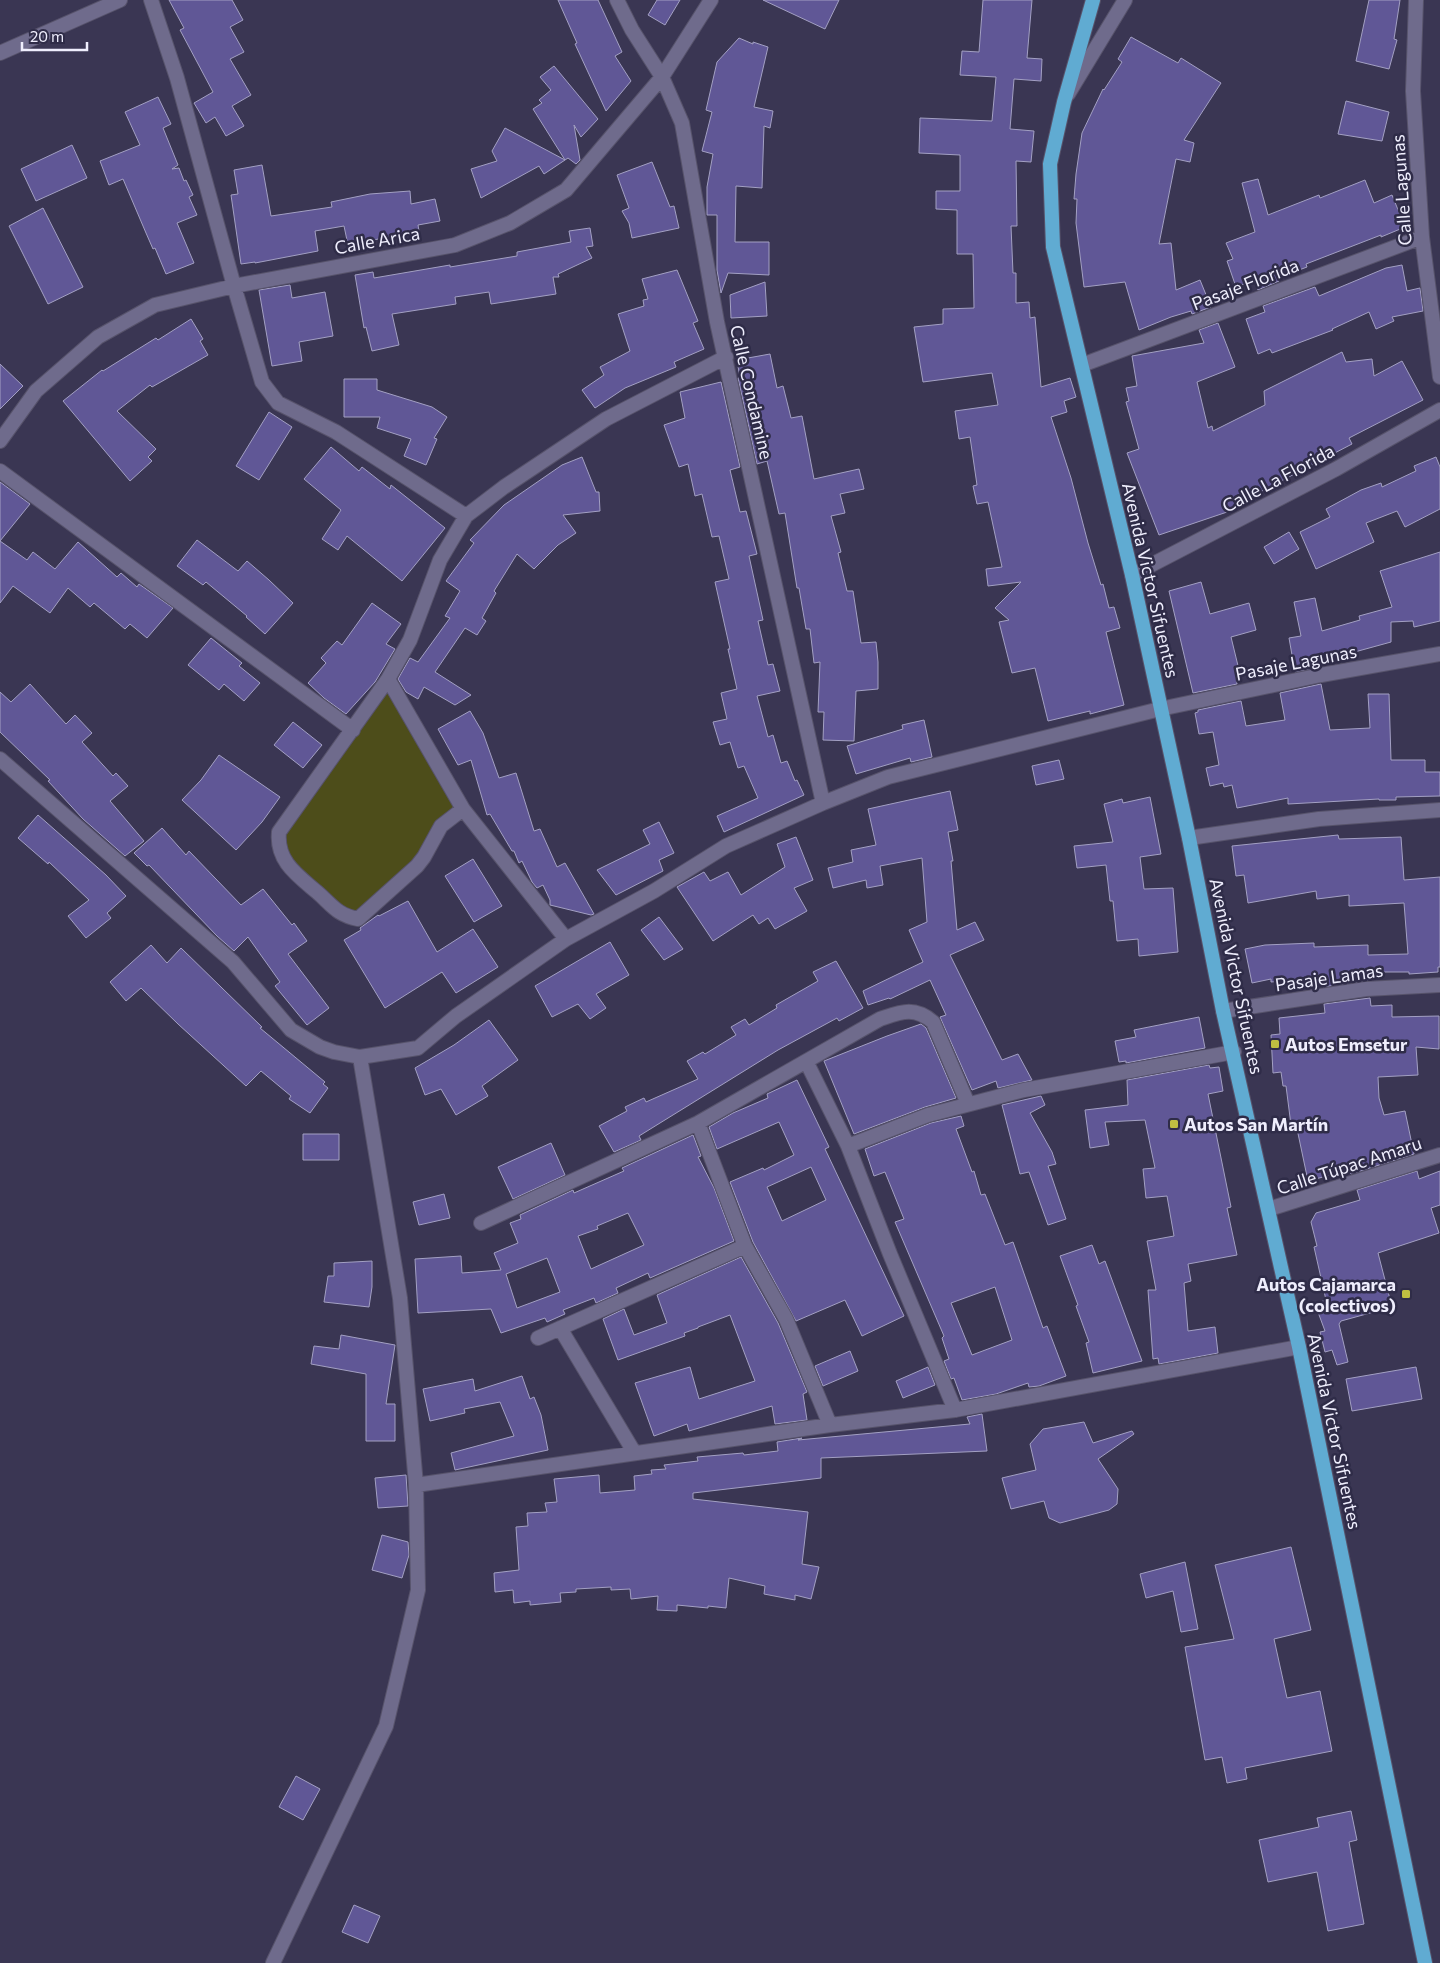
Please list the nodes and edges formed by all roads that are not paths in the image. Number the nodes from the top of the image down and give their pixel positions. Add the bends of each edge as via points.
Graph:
1 (120, 0) edge
2 (151, 0) edge
3 (617, 0) edge
4 (710, 0) edge
5 (1093, 0) edge
6 (1125, 0) edge
7 (1416, 0) edge
8 (0, 54) edge
9 (662, 77) junction
10 (1064, 102) junction
11 (1422, 237) junction
12 (234, 286) junction
13 (726, 358) junction
14 (1082, 365) junction
15 (1440, 377) edge
16 (1440, 410) edge
17 (0, 441) edge
18 (0, 471) edge
19 (466, 516) junction
20 (1132, 575) junction
21 (1440, 654) edge
22 (388, 679) junction
23 (1160, 709) junction
24 (353, 730) junction
25 (0, 759) edge
26 (823, 803) junction
27 (463, 809) junction
28 (1440, 810) edge
29 (1189, 838) junction
30 (566, 938) junction
31 (1440, 985) edge
32 (1223, 1011) junction
33 (1234, 1052) junction
34 (360, 1057) junction
35 (807, 1062) junction
36 (968, 1104) junction
37 (698, 1123) junction
38 (848, 1146) junction
39 (1440, 1156) edge
40 (1269, 1209) junction
41 (481, 1223) dead end
42 (745, 1246) junction
43 (560, 1328) junction
44 (538, 1338) dead end
45 (1299, 1347) junction
46 (956, 1410) junction
47 (830, 1425) junction
48 (634, 1452) junction
49 (416, 1485) junction
50 (273, 1963) edge
51 (1425, 1963) edge

1 - 8 street
2 - 12 street via 177,78
3 - 9 street, Calle Condamine
4 - 9 street, Calle Arica
5 - 10 highway, Avenida Victor Sifuentes
6 - 10 street
7 - 11 street, Calle Lagunas via 1414,91
9 - 12 street, Calle Arica via 566,190 510,223 455,245
9 - 13 street, Calle Condamine via 682,122
10 - 14 highway, Avenida Victor Sifuentes via 1050,164 1053,247
11 - 14 street, Pasaje Florida
11 - 15 street, Calle Lagunas
12 - 17 street, Calle Arica via 155,305 98,337 36,391
12 - 19 street via 262,382 278,403 336,432
13 - 19 street via 606,419 504,486
13 - 26 street, Calle Condamine
14 - 20 highway, Avenida Victor Sifuentes
16 - 20 street, Calle La Florida via 1336,469
18 - 24 street
19 - 22 street via 440,560 410,640
20 - 23 highway, Avenida Victor Sifuentes
21 - 23 street, Pasaje Lagunas
22 - 24 street
22 - 27 street
23 - 26 street, Pasaje Lagunas via 888,777
23 - 29 highway, Avenida Victor Sifuentes
24 - 27 street via 279,832 283,858 290,869 339,914 358,919 416,866 441,826
25 - 34 street, Pasaje Lagunas via 233,962 290,1030 320,1047
26 - 30 street, Pasaje Lagunas via 726,846 654,892
27 - 30 street
28 - 29 street via 1319,819
29 - 32 highway, Avenida Victor Sifuentes
30 - 34 street, Pasaje Lagunas via 456,1016 418,1048
31 - 32 street, Pasaje Lamas via 1366,990
32 - 33 highway, Avenida Victor Sifuentes
33 - 36 street via 1024,1090
33 - 40 highway, Avenida Victor Sifuentes
34 - 49 street via 400,1298
35 - 36 street via 880,1019 911,1011 933,1022
35 - 37 street
35 - 38 street
36 - 38 street
37 - 41 street
37 - 42 street
38 - 46 street
39 - 40 street, Calle Túpac Amaru
40 - 45 highway, Avenida Victor Sifuentes
42 - 43 street
42 - 47 street via 786,1318
43 - 44 street
43 - 48 street
45 - 46 street
45 - 51 highway, Avenida Victor Sifuentes
46 - 47 street
47 - 48 street
48 - 49 street
49 - 50 street via 418,1590 386,1726

